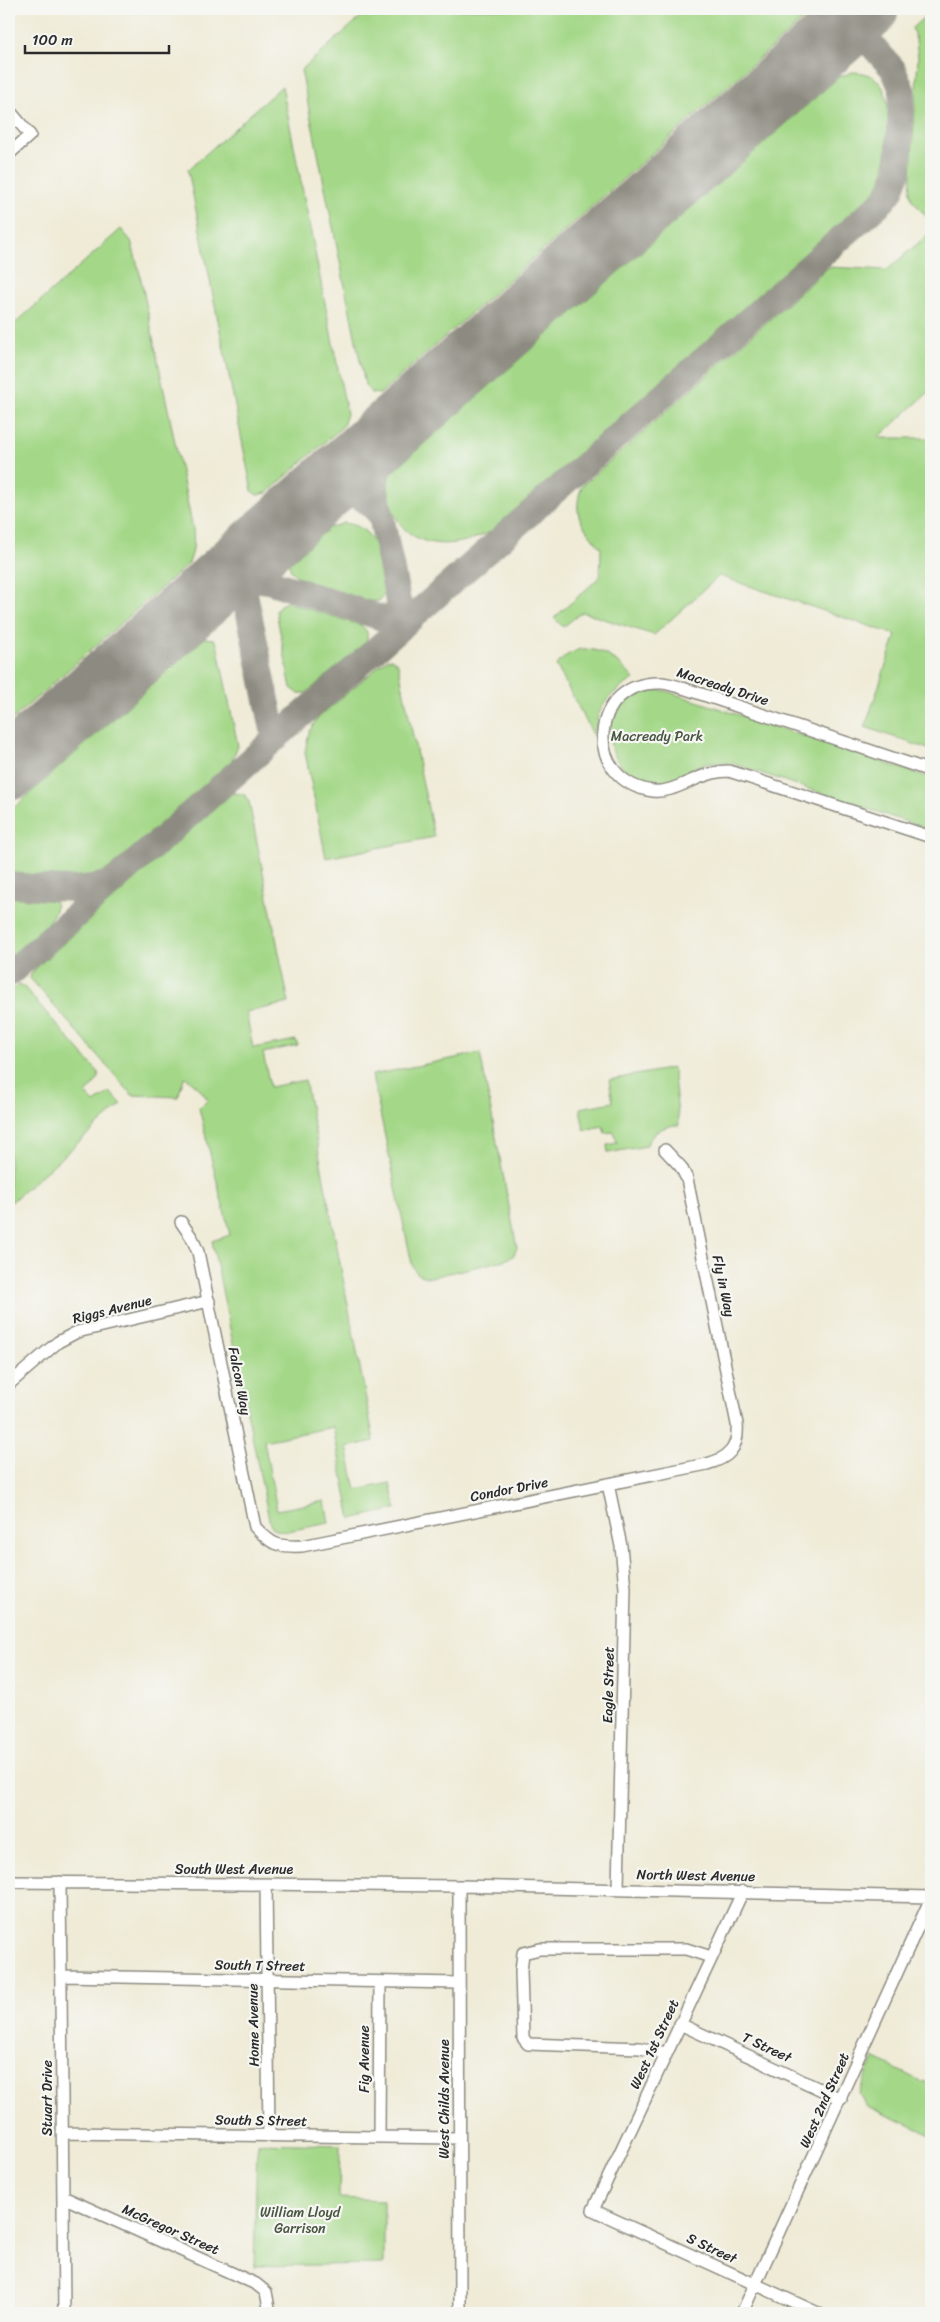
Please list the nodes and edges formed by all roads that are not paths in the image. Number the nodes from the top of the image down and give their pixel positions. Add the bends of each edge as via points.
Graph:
1 (9, 110) edge
2 (9, 154) edge
3 (931, 771) edge
4 (931, 837) edge
5 (665, 1150) dead end
6 (181, 1222) dead end
7 (209, 1301) junction
8 (9, 1384) edge
9 (738, 1434) joint
10 (608, 1484) junction
11 (271, 1544) joint
12 (9, 1882) edge
13 (60, 1882) junction
14 (266, 1884) junction
15 (459, 1886) junction
16 (618, 1888) junction
17 (743, 1891) junction
18 (931, 1897) edge
19 (711, 1957) junction
20 (61, 1976) junction
21 (267, 1980) junction
22 (380, 1982) junction
23 (459, 1983) junction
24 (680, 2024) junction
25 (666, 2053) junction
26 (841, 2099) junction
27 (62, 2133) junction
28 (269, 2135) junction
29 (379, 2137) junction
30 (459, 2138) junction
31 (63, 2197) junction
32 (593, 2210) joint
33 (755, 2284) junction
34 (64, 2313) edge
35 (270, 2313) edge
36 (460, 2313) edge
37 (742, 2313) edge
38 (818, 2313) edge

1 - 2 street via 30,135
3 - 4 street, Macready Drive via 662,683 645,684 622,695 606,714 603,730 604,747 611,767 625,782 643,789 662,791 708,773 729,771
5 - 9 street, Fly in Way via 687,1179
6 - 7 street, Falcon Way via 198,1252
7 - 8 street, Riggs Avenue via 77,1332 58,1342
7 - 11 street, Falcon Way via 255,1528
9 - 10 street, Condor Drive via 732,1451 722,1460
10 - 11 street, Condor Drive via 302,1546
10 - 16 street, Eagle Street via 621,1546 624,1588
12 - 13 street, South West Avenue
13 - 14 street, South West Avenue
13 - 20 street, Stuart Drive
14 - 15 street, South West Avenue
14 - 21 street, Home Avenue
15 - 16 street, North West Avenue
15 - 23 street, West Childs Avenue
16 - 17 street, North West Avenue
17 - 18 street, North West Avenue
17 - 19 street, West 1st Street
18 - 26 street, West 2nd Street
19 - 24 street, West 1st Street
19 - 25 street via 686,1949 540,1949 523,1953 523,2038 528,2044 640,2048
20 - 21 street, South T Street
20 - 27 street, Stuart Drive
21 - 22 street, South T Street
21 - 28 street, Home Avenue
22 - 23 street, South T Street
22 - 29 street, Fig Avenue
23 - 30 street, West Childs Avenue
24 - 25 street, West 1st Street
24 - 26 street, T Street
25 - 32 street, West 1st Street
26 - 33 street, West 2nd Street
27 - 28 street, South S Street
27 - 31 street, Stuart Drive
28 - 29 street, South S Street
29 - 30 street, South S Street
30 - 36 street, West Childs Avenue
31 - 34 street, Stuart Drive
31 - 35 street, McGregor Street via 256,2284 266,2292
32 - 33 street, S Street
33 - 37 street, West 2nd Street
33 - 38 street, S Street

